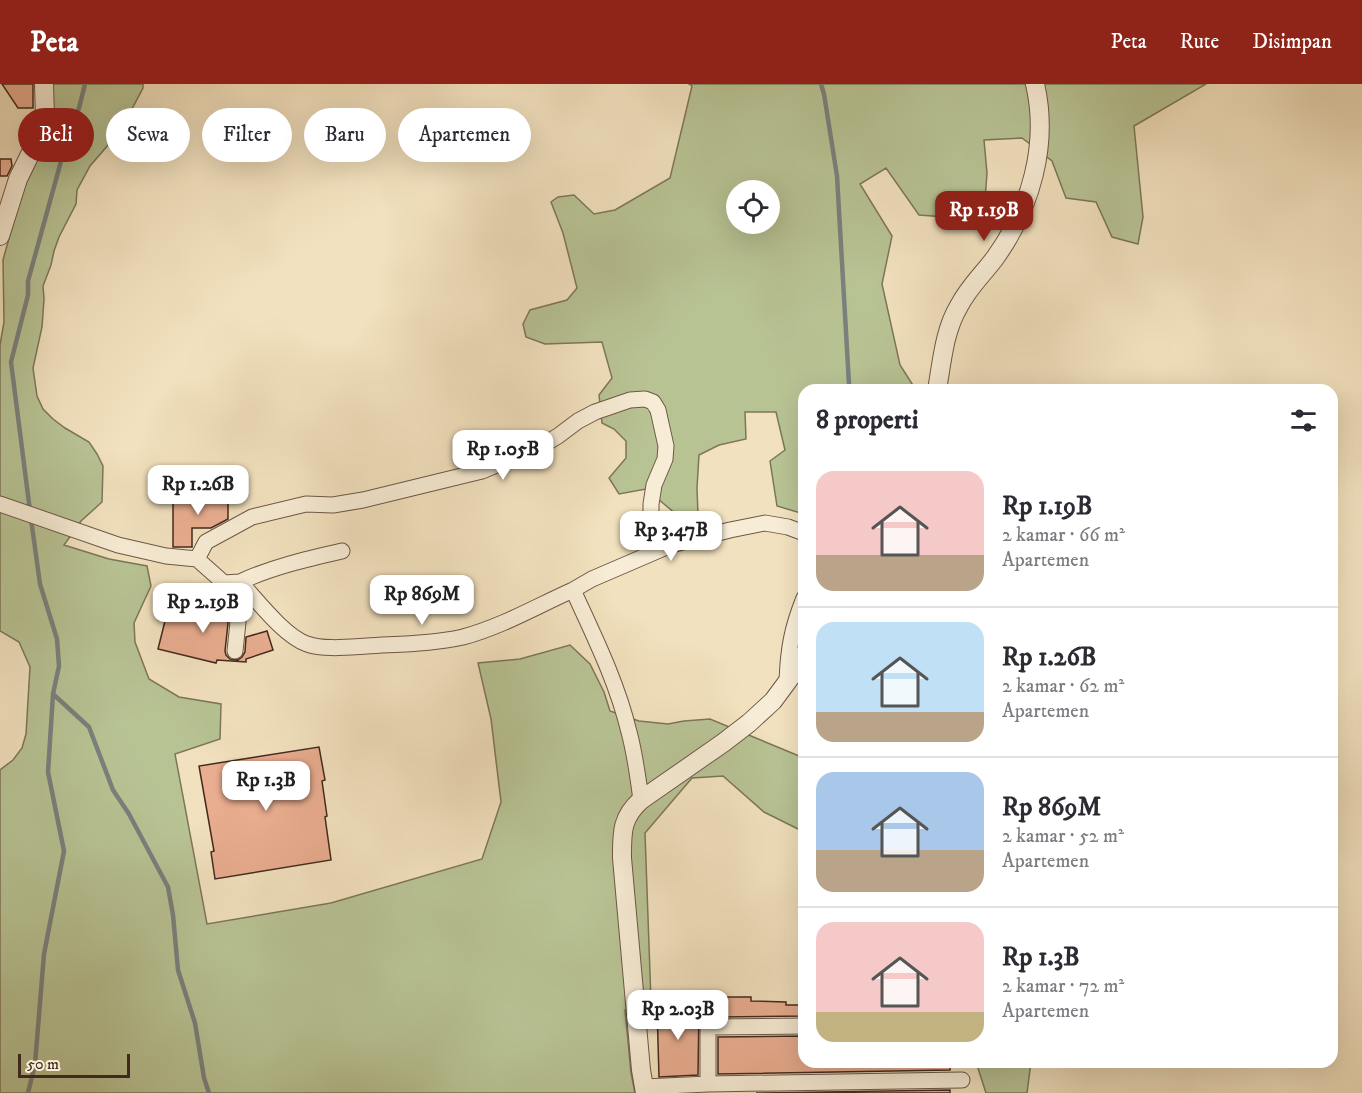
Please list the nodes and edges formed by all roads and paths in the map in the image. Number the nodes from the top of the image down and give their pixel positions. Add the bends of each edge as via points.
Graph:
1 (44, 84) edge
2 (1035, 84) edge
3 (1, 230) edge
4 (938, 384) edge
5 (0, 504) edge
6 (798, 531) edge
7 (671, 545) junction
8 (342, 551) dead end
9 (197, 559) junction
10 (240, 582) junction
11 (224, 583) junction
12 (573, 590) junction
13 (798, 614) edge
14 (235, 651) dead end
15 (798, 664) edge
16 (787, 682) junction
17 (640, 800) junction
18 (708, 1010) dead end
19 (798, 1026) edge
20 (708, 1027) junction
21 (962, 1080) dead end
22 (708, 1084) junction
23 (644, 1090) edge

1 - 3 street via 45,117
2 - 4 street via 1040,103 1040,148 1024,208 994,259 958,306 947,334
5 - 9 street via 118,546
6 - 7 street via 765,523
7 - 9 street via 656,533 651,519 654,484 666,446 658,410 645,399 595,412 538,448 482,471 363,500 306,504 252,517 206,543
7 - 12 street
8 - 10 street
9 - 11 street
10 - 11 street
10 - 12 street via 287,632 320,647 408,644 462,637
11 - 14 street via 238,622
12 - 17 street via 621,704 634,753
13 - 16 street via 790,643
15 - 16 street
16 - 17 street via 749,723
17 - 23 street via 624,822 622,858
18 - 20 street
19 - 20 street
20 - 22 street
21 - 22 street
22 - 23 street

